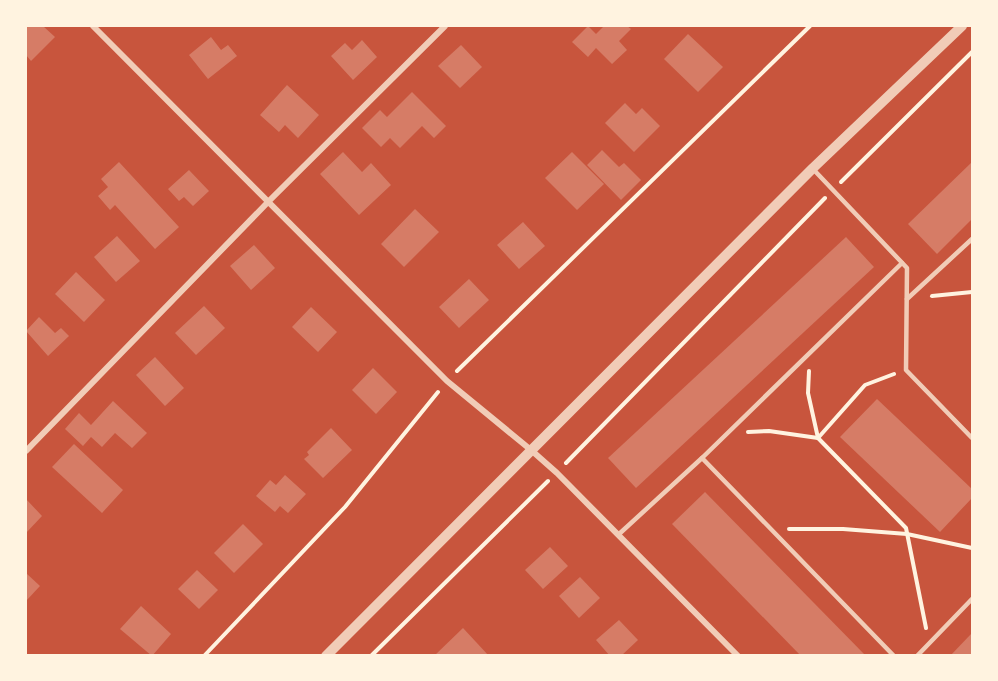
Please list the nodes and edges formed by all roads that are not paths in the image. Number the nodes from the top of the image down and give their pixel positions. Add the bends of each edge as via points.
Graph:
1 (93, 26) edge
2 (446, 26) edge
3 (962, 26) edge
4 (813, 168) junction
5 (269, 201) junction
6 (972, 238) edge
7 (902, 263) junction
8 (907, 299) junction
9 (972, 438) edge
10 (531, 450) junction
11 (26, 451) edge
12 (702, 458) junction
13 (618, 535) junction
14 (972, 599) edge
15 (326, 656) edge
16 (738, 656) edge
17 (894, 656) edge
18 (917, 656) edge

1 - 5 street
2 - 5 street
3 - 4 street
4 - 7 lane
4 - 10 street
5 - 10 street via 447,381
5 - 11 street
6 - 8 lane
7 - 8 lane via 907,268
7 - 12 lane
8 - 9 lane via 906,370
10 - 13 street
10 - 15 street
12 - 13 lane
12 - 17 lane
13 - 16 street
14 - 18 lane

